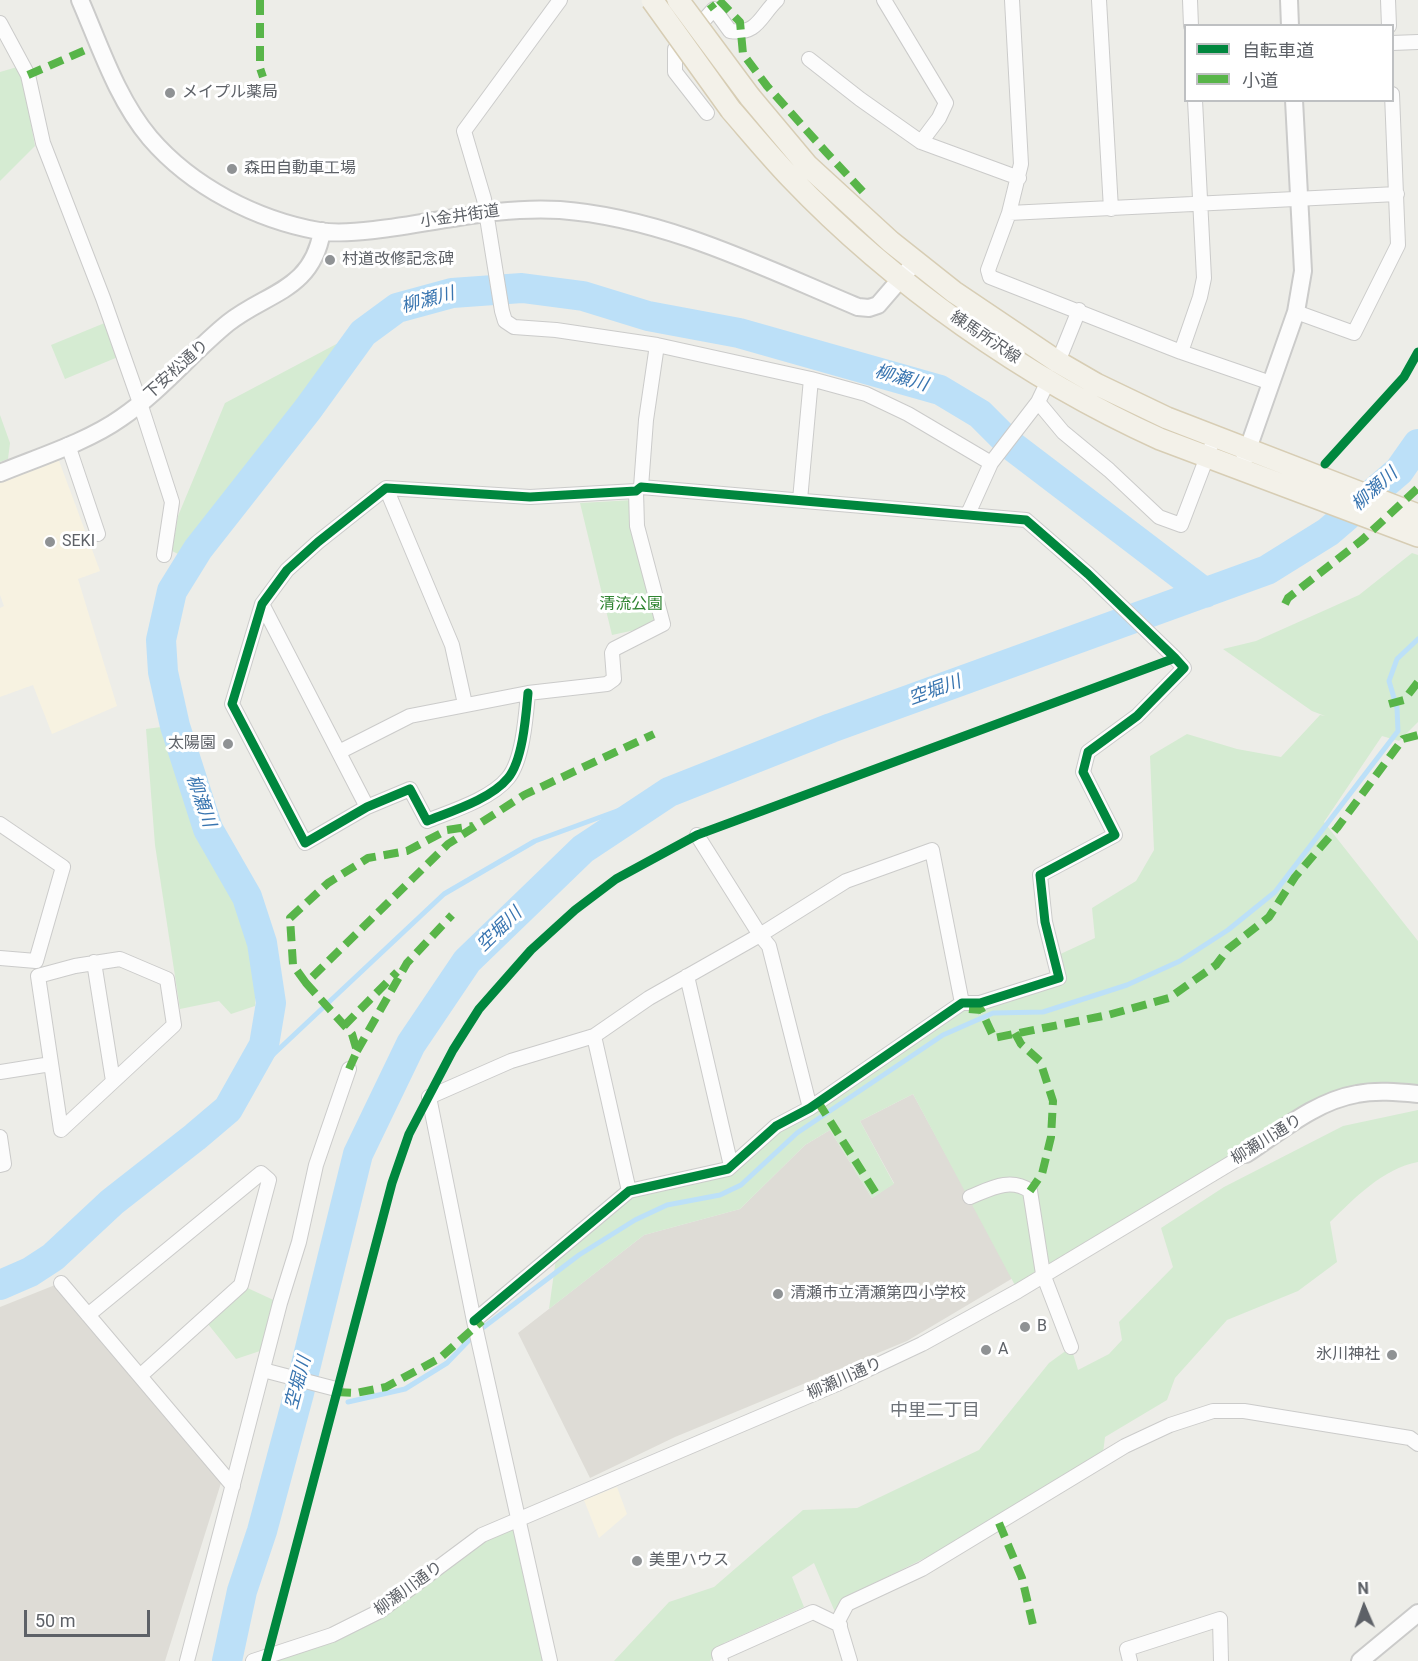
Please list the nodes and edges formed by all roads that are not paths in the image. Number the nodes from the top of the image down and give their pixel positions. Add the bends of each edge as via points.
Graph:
1 (80, 0) edge
2 (560, 0) edge
3 (652, 0) edge
4 (678, 0) edge
5 (777, 0) edge
6 (884, 0) edge
7 (1012, 0) edge
8 (1099, 0) edge
9 (1190, 0) edge
10 (1289, 0) edge
11 (1388, 0) edge
12 (703, 21) dead end
13 (0, 23) edge
14 (1191, 24) edge
15 (1290, 24) edge
16 (1389, 24) edge
17 (1418, 42) edge
18 (1394, 44) edge
19 (675, 49) dead end
20 (809, 59) dead end
21 (1195, 102) edge
22 (1294, 102) edge
23 (1392, 102) edge
24 (707, 113) dead end
25 (921, 142) junction
26 (1019, 178) junction
27 (1397, 194) junction
28 (1299, 198) junction
29 (1201, 204) junction
30 (1111, 208) junction
31 (486, 212) junction
32 (1010, 213) junction
33 (322, 231) junction
34 (915, 262) junction
35 (901, 278) junction
36 (1079, 310) junction
37 (1296, 312) junction
38 (657, 345) junction
39 (1181, 352) junction
40 (1058, 362) junction
41 (811, 379) junction
42 (1048, 381) junction
43 (1271, 383) junction
44 (1038, 402) junction
45 (140, 403) junction
46 (68, 445) junction
47 (1210, 447) junction
48 (995, 459) junction
49 (1244, 459) junction
50 (0, 473) edge
51 (386, 488) junction
52 (639, 489) junction
53 (800, 500) junction
54 (968, 514) junction
55 (1416, 528) edge
56 (98, 534) dead end
57 (164, 555) dead end
58 (262, 604) junction
59 (528, 693) junction
60 (465, 704) junction
61 (339, 752) junction
62 (367, 807) junction
63 (0, 824) edge
64 (697, 835) dead end
65 (760, 935) junction
66 (0, 958) edge
67 (36, 961) junction
68 (94, 962) junction
69 (38, 976) junction
70 (687, 976) junction
71 (962, 1004) junction
72 (594, 1036) junction
73 (51, 1064) junction
74 (349, 1069) dead end
75 (0, 1072) edge
76 (113, 1082) junction
77 (1418, 1094) edge
78 (810, 1107) junction
79 (0, 1137) edge
80 (1246, 1154) joint
81 (0, 1165) edge
82 (731, 1166) junction
83 (629, 1191) junction
84 (970, 1197) dead end
85 (1043, 1274) junction
86 (61, 1283) dead end
87 (88, 1315) junction
88 (474, 1324) junction
89 (1071, 1347) dead end
90 (265, 1370) junction
91 (140, 1376) junction
92 (336, 1389) dead end
93 (1418, 1444) edge
94 (233, 1486) junction
95 (519, 1520) junction
96 (1418, 1613) edge
97 (840, 1625) junction
98 (258, 1660) edge
99 (187, 1661) edge
100 (550, 1661) edge
101 (722, 1661) edge
102 (850, 1661) edge
103 (1130, 1661) edge
104 (1221, 1661) edge
105 (1360, 1661) edge

1 - 33 street, 小金井街道 via 121,92 150,138 185,171 214,191 273,218
2 - 31 street via 464,131
3 - 35 main road, 練馬所沢線, bridge via 731,110 791,178
4 - 34 main road, 練馬所沢線, bridge via 750,97 807,165
5 - 12 street via 757,26 740,33 730,31 714,9
6 - 25 street via 946,103
7 - 26 street
8 - 30 street
9 - 14 street
10 - 15 street
11 - 16 street
13 - 45 street via 28,75 43,143
17 - 18 street
19 - 24 street via 675,72
20 - 25 street
21 - 29 street
22 - 28 street
23 - 27 street
25 - 26 street
26 - 32 street
27 - 28 street
27 - 37 street via 1398,245 1354,333
28 - 29 street
28 - 37 street via 1303,272
29 - 30 street
29 - 39 street via 1204,278
30 - 32 street
31 - 33 street, 小金井街道 via 374,230
31 - 35 street, 小金井街道 via 560,210 660,228 858,307 878,305
31 - 38 street via 505,321 514,327
32 - 36 street via 987,270 990,277
33 - 45 street, 下安松通り via 312,263 294,284 229,322
34 - 35 street, 小金井街道
34 - 40 main road, 練馬所沢線
35 - 42 main road, 練馬所沢線
36 - 39 street
36 - 40 street
37 - 43 street
38 - 41 street
38 - 52 street
39 - 43 street
40 - 47 main road, 練馬所沢線
41 - 48 street via 874,398
41 - 53 street
42 - 44 street
42 - 47 main road, 練馬所沢線 via 1123,422
43 - 49 street
44 - 47 street via 1063,432 1159,517 1181,525
44 - 48 street
45 - 46 street, 下安松通り via 111,424
45 - 57 street via 172,502
46 - 50 street, 下安松通り
46 - 56 street
47 - 49 main road, 練馬所沢線
48 - 54 street
49 - 55 main road, 練馬所沢線 via 1287,486
49 - 55 main road, 練馬所沢線 via 1305,472
51 - 52 street via 539,497
51 - 58 street via 287,570
51 - 60 street via 452,645
52 - 53 street
52 - 59 street via 637,526 663,624 614,649 614,679 607,684
53 - 54 street
54 - 71 street via 1026,520 1184,668 1137,716 1088,752 1083,771 1115,835 1040,875 1045,922 1059,978 980,1003
58 - 61 street
58 - 62 street via 232,704 305,843
59 - 60 street
59 - 62 street via 513,770 495,789 427,821 410,789
60 - 61 street via 410,716
61 - 62 street
63 - 67 street via 63,867
64 - 65 street
65 - 70 street
65 - 71 street via 846,881 932,850
65 - 78 street via 769,946
66 - 67 street
67 - 69 street
68 - 69 street
68 - 76 street
68 - 76 street via 120,959 167,979 174,1025
69 - 73 street
70 - 72 street
70 - 82 street
71 - 78 street
72 - 83 street
72 - 88 street via 511,1061 429,1097
73 - 75 street
73 - 76 street via 61,1130
74 - 90 street via 316,1165
77 - 80 street, 柳瀬川通り via 1358,1093 1322,1105
78 - 82 street via 776,1126
79 - 81 street via 4,1164
80 - 85 street, 柳瀬川通り
82 - 83 street
83 - 88 street
84 - 85 street via 1004,1184 1030,1191
85 - 89 street
85 - 95 street, 柳瀬川通り via 922,1344 837,1384
86 - 87 street
87 - 91 street
87 - 91 street via 261,1173 269,1180 241,1285
88 - 95 street
90 - 92 street
90 - 94 street
91 - 94 street
93 - 97 street via 1410,1438 1244,1411 1213,1411 1125,1446 922,1569 847,1604 838,1621
94 - 99 street
95 - 98 street, 柳瀬川通り via 482,1535 380,1611 332,1635
95 - 100 street
96 - 105 street
97 - 101 street via 813,1612 720,1654
97 - 102 street
103 - 104 street via 1127,1649 1220,1619

